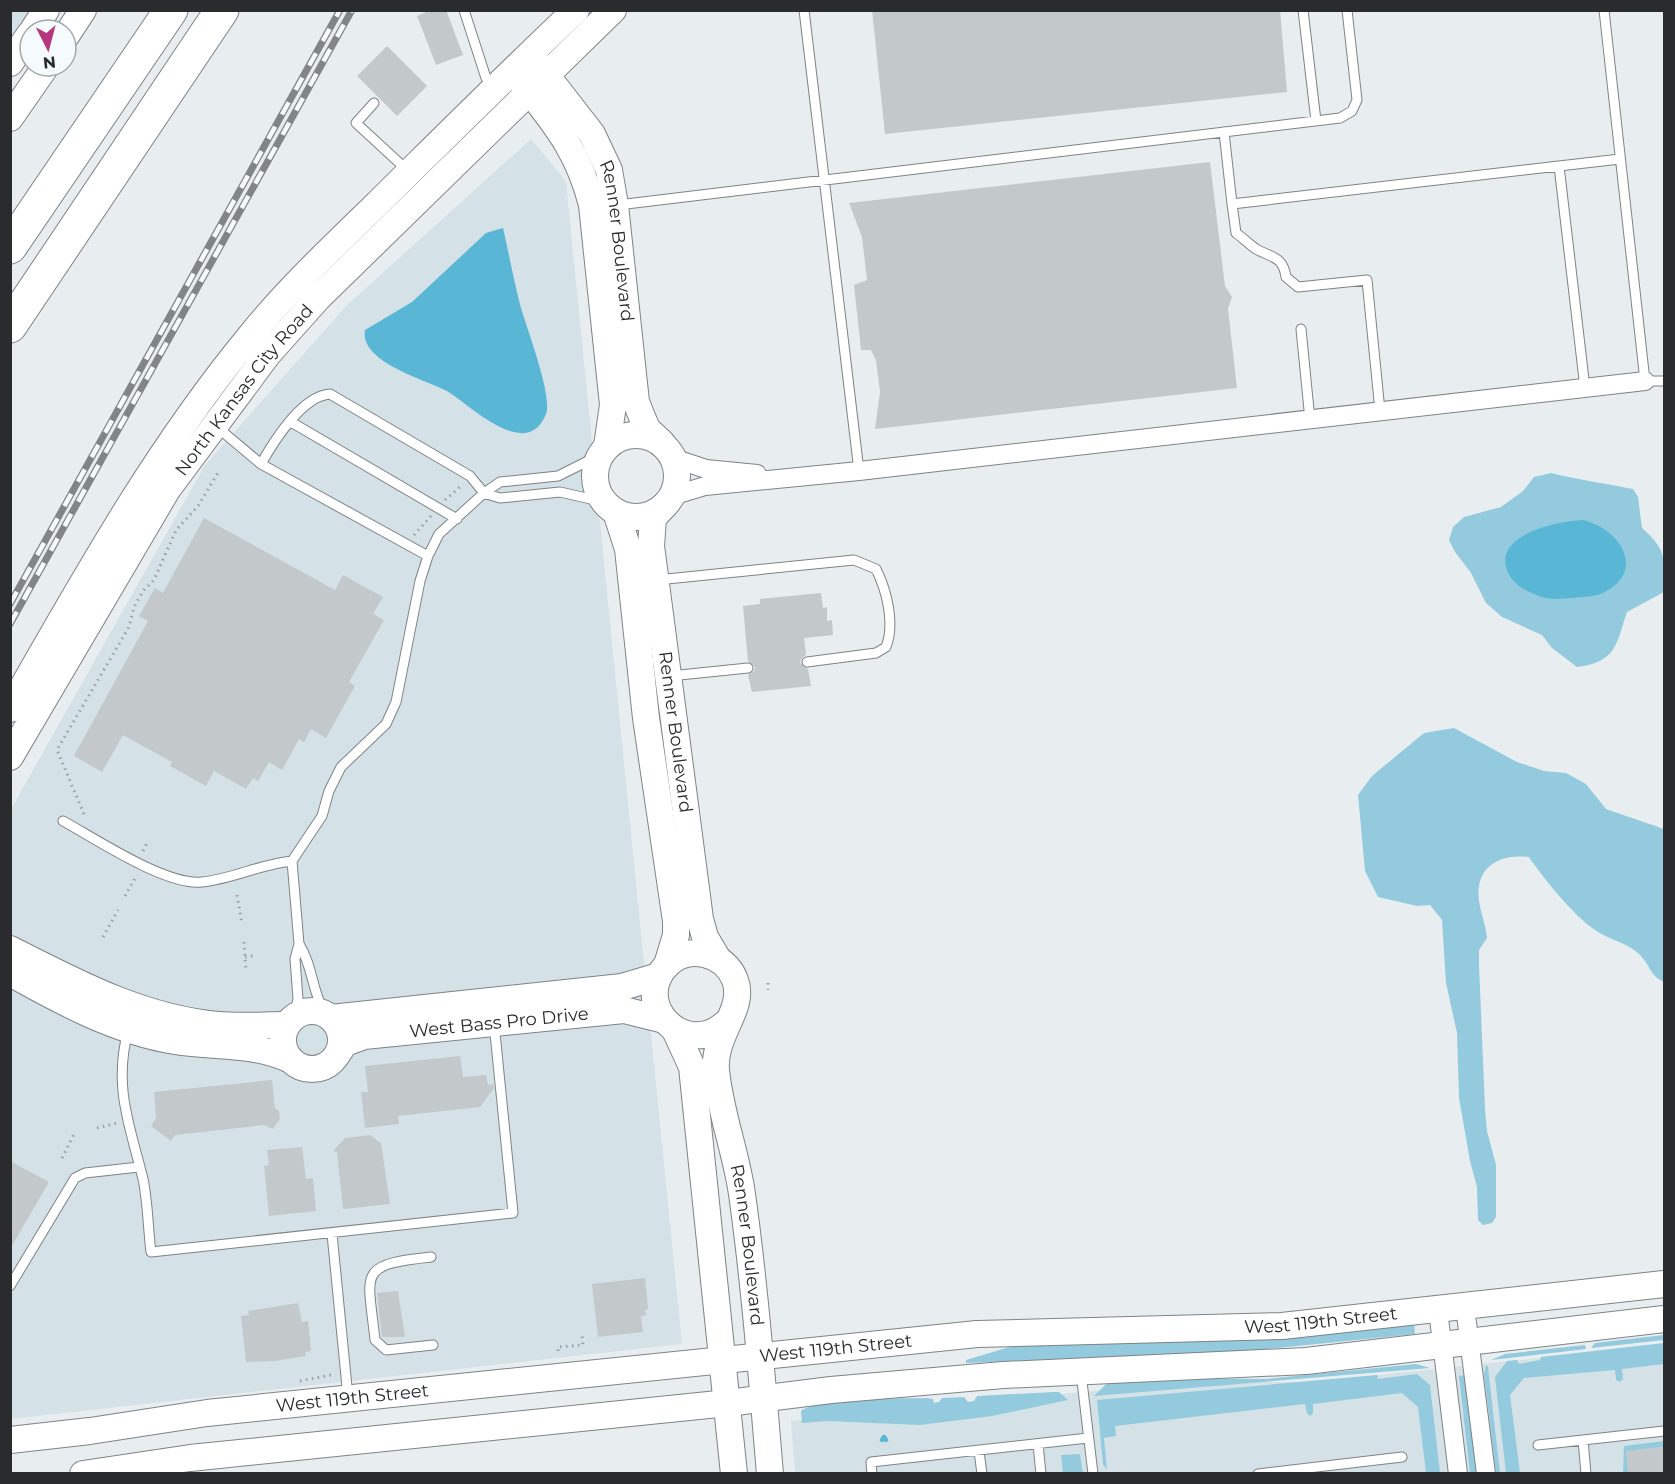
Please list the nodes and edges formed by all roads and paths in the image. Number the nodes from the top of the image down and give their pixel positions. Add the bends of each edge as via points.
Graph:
1 (171, 10) edge
2 (222, 10) edge
3 (464, 10) edge
4 (576, 10) edge
5 (612, 10) edge
6 (804, 10) edge
7 (1303, 10) edge
8 (1347, 10) edge
9 (1604, 10) edge
10 (512, 70) junction
11 (38, 78) edge
12 (538, 83) junction
13 (374, 103) dead end
14 (10, 118) edge
15 (1316, 121) junction
16 (1224, 132) junction
17 (1620, 159) junction
18 (1559, 166) junction
19 (409, 172) junction
20 (825, 180) junction
21 (1232, 204) junction
22 (615, 205) junction
23 (10, 247) edge
24 (10, 326) edge
25 (1301, 329) dead end
26 (1645, 381) junction
27 (1665, 381) edge
28 (1585, 388) junction
29 (1380, 411) junction
30 (204, 417) junction
31 (1310, 420) junction
32 (291, 422) junction
33 (604, 450) junction
34 (667, 451) junction
35 (261, 464) junction
36 (219, 471) dead end
37 (859, 471) junction
38 (795, 476) junction
39 (466, 481) dead end
40 (484, 493) junction
41 (444, 501) dead end
42 (668, 501) junction
43 (610, 507) junction
44 (432, 515) dead end
45 (457, 519) junction
46 (414, 535) dead end
47 (428, 556) junction
48 (655, 580) junction
49 (807, 662) dead end
50 (748, 668) dead end
51 (669, 676) junction
52 (10, 709) edge
53 (10, 757) edge
54 (84, 814) dead end
55 (63, 821) dead end
56 (147, 843) dead end
57 (143, 851) dead end
58 (292, 861) junction
59 (140, 870) dead end
60 (237, 895) dead end
61 (125, 897) dead end
62 (118, 910) dead end
63 (242, 924) dead end
64 (103, 937) dead end
65 (244, 942) dead end
66 (299, 944) junction
67 (10, 949) edge
68 (253, 956) dead end
69 (245, 957) junction
70 (718, 959) junction
71 (246, 970) dead end
72 (663, 971) junction
73 (10, 973) edge
74 (768, 983) dead end
75 (768, 990) dead end
76 (328, 1016) junction
77 (131, 1019) junction
78 (291, 1021) junction
79 (494, 1023) junction
80 (726, 1023) junction
81 (670, 1025) junction
82 (338, 1053) junction
83 (291, 1060) junction
84 (117, 1123) dead end
85 (97, 1128) dead end
86 (75, 1132) dead end
87 (62, 1158) dead end
88 (139, 1167) junction
89 (332, 1234) junction
90 (431, 1257) dead end
91 (1665, 1284) edge
92 (10, 1286) edge
93 (1465, 1307) junction
94 (1438, 1310) junction
95 (1665, 1319) edge
96 (582, 1335) dead end
97 (1470, 1342) junction
98 (433, 1345) dead end
99 (1442, 1345) junction
100 (558, 1351) dead end
101 (759, 1357) junction
102 (722, 1361) junction
103 (1081, 1373) junction
104 (348, 1399) junction
105 (764, 1399) junction
106 (728, 1403) junction
107 (1665, 1431) edge
108 (1088, 1438) junction
109 (10, 1440) edge
110 (1583, 1440) junction
111 (1038, 1444) junction
112 (1538, 1445) dead end
113 (979, 1450) junction
114 (1402, 1457) dead end
115 (1357, 1462) junction
116 (83, 1473) edge
117 (734, 1473) edge
118 (770, 1473) edge
119 (872, 1473) edge
120 (982, 1473) edge
121 (1041, 1473) edge
122 (1093, 1473) edge
123 (1258, 1473) edge
124 (1358, 1473) edge
125 (1458, 1473) edge
126 (1486, 1473) edge
127 (1587, 1473) edge

1 - 23 highway
2 - 24 highway
3 - 10 lane via 486,78
4 - 10 main road, North Kansas City Road
5 - 12 main road, North Kansas City Road
6 - 20 lane
7 - 15 lane
8 - 15 lane via 1357,100 1352,111 1340,118
9 - 17 lane
10 - 12 main road, Renner Boulevard
10 - 19 main road, North Kansas City Road
11 - 14 main road
12 - 22 main road, Renner Boulevard via 572,106 601,151
12 - 30 main road, North Kansas City Road via 318,298
12 - 33 main road, Renner Boulevard via 572,147 592,205 613,405
13 - 19 lane via 356,123
15 - 16 lane
16 - 20 lane
16 - 21 lane
17 - 18 lane
17 - 26 lane
18 - 21 lane
18 - 28 lane
19 - 30 main road, North Kansas City Road via 252,333
20 - 22 lane
20 - 37 lane
21 - 29 lane via 1236,234 1278,258 1284,264 1286,277 1298,287 1366,280
22 - 34 main road, Renner Boulevard via 636,402 646,429
25 - 31 lane
26 - 27 lane
26 - 28 street
28 - 29 street
29 - 31 street
30 - 35 lane
30 - 52 main road, North Kansas City Road via 105,545
30 - 53 main road, North Kansas City Road via 167,490
31 - 37 street
32 - 35 lane via 274,440
32 - 40 lane via 314,397 330,394 470,476
32 - 45 lane
33 - 34 main road via 628,435 651,437
33 - 40 lane via 571,472 500,482
33 - 43 main road via 595,479
34 - 38 street via 706,469
34 - 42 main road via 677,471
35 - 47 lane
36 - 54 path via 198,506 176,530 154,580 142,591 134,607 129,627 57,750
37 - 38 street
38 - 42 street via 692,488
39 - 41 path
40 - 43 lane via 500,498 560,492
40 - 45 lane
42 - 43 main road via 654,513 641,516
42 - 48 main road, Renner Boulevard via 653,518 650,533
43 - 72 main road, Renner Boulevard via 628,549 646,718 676,921 676,935
44 - 46 path
45 - 47 lane via 439,534
47 - 58 lane via 396,702 386,724 341,767 328,791 322,816
48 - 49 lane via 854,560 876,569 885,589 890,637 886,647 876,652
48 - 51 main road, Renner Boulevard
50 - 51 lane
51 - 70 main road, Renner Boulevard via 700,919
55 - 58 lane via 174,880 205,882 270,863
56 - 57 path
58 - 66 lane
59 - 61 path
60 - 63 path
62 - 64 path
65 - 69 path
66 - 76 lane via 307,958 319,1003
66 - 78 lane via 295,959 298,999
67 - 77 main road via 84,987
68 - 69 path
69 - 71 path
70 - 72 main road via 691,953 678,957
70 - 80 main road via 733,975 738,989 737,1004
72 - 76 main road, West Bass Pro Drive via 622,987
72 - 81 main road via 655,999
73 - 77 main road via 84,1012
74 - 75 path
76 - 78 main road via 313,1011
76 - 82 main road via 340,1034
77 - 78 main road via 175,1019 218,1025
77 - 83 main road via 173,1041 254,1047
77 - 88 lane via 124,1047 122,1094
78 - 83 main road via 283,1043
79 - 81 main road, West Bass Pro Drive via 624,1010
79 - 82 main road, West Bass Pro Drive via 364,1036 345,1043
79 - 89 lane via 513,1213
80 - 81 main road via 702,1035 688,1035
80 - 101 main road, Renner Boulevard via 717,1052 718,1084 742,1192
81 - 102 main road, Renner Boulevard via 692,1067
82 - 83 main road via 316,1069 307,1069
84 - 85 path
86 - 87 path
88 - 89 lane via 151,1252
88 - 92 lane via 85,1173 75,1178
89 - 104 lane
90 - 98 lane via 382,1265 375,1270 369,1285 379,1346 386,1350
91 - 93 main road, West 119th Street
93 - 94 main road, West 119th Street
93 - 97 street
94 - 99 street
94 - 101 main road, West 119th Street via 1282,1326 977,1334
95 - 97 main road, West 119th Street
96 - 100 path via 583,1346 558,1347
97 - 99 main road, West 119th Street
97 - 126 street
99 - 103 main road, West 119th Street via 1284,1362
99 - 125 street
101 - 102 main road, West 119th Street
101 - 105 main road, Renner Boulevard
102 - 104 main road, West 119th Street
102 - 106 main road, Renner Boulevard
103 - 105 main road, West 119th Street via 925,1381
103 - 108 lane
104 - 109 main road, West 119th Street via 207,1413
105 - 106 main road, West 119th Street
105 - 118 main road, Renner Boulevard
106 - 116 main road, West 119th Street via 190,1458
106 - 117 main road, Renner Boulevard
107 - 110 lane
108 - 111 lane
108 - 122 lane
110 - 112 lane
110 - 127 lane
111 - 113 lane
111 - 121 lane
113 - 119 lane via 871,1462
113 - 120 lane
114 - 115 lane
115 - 123 lane
115 - 124 lane

